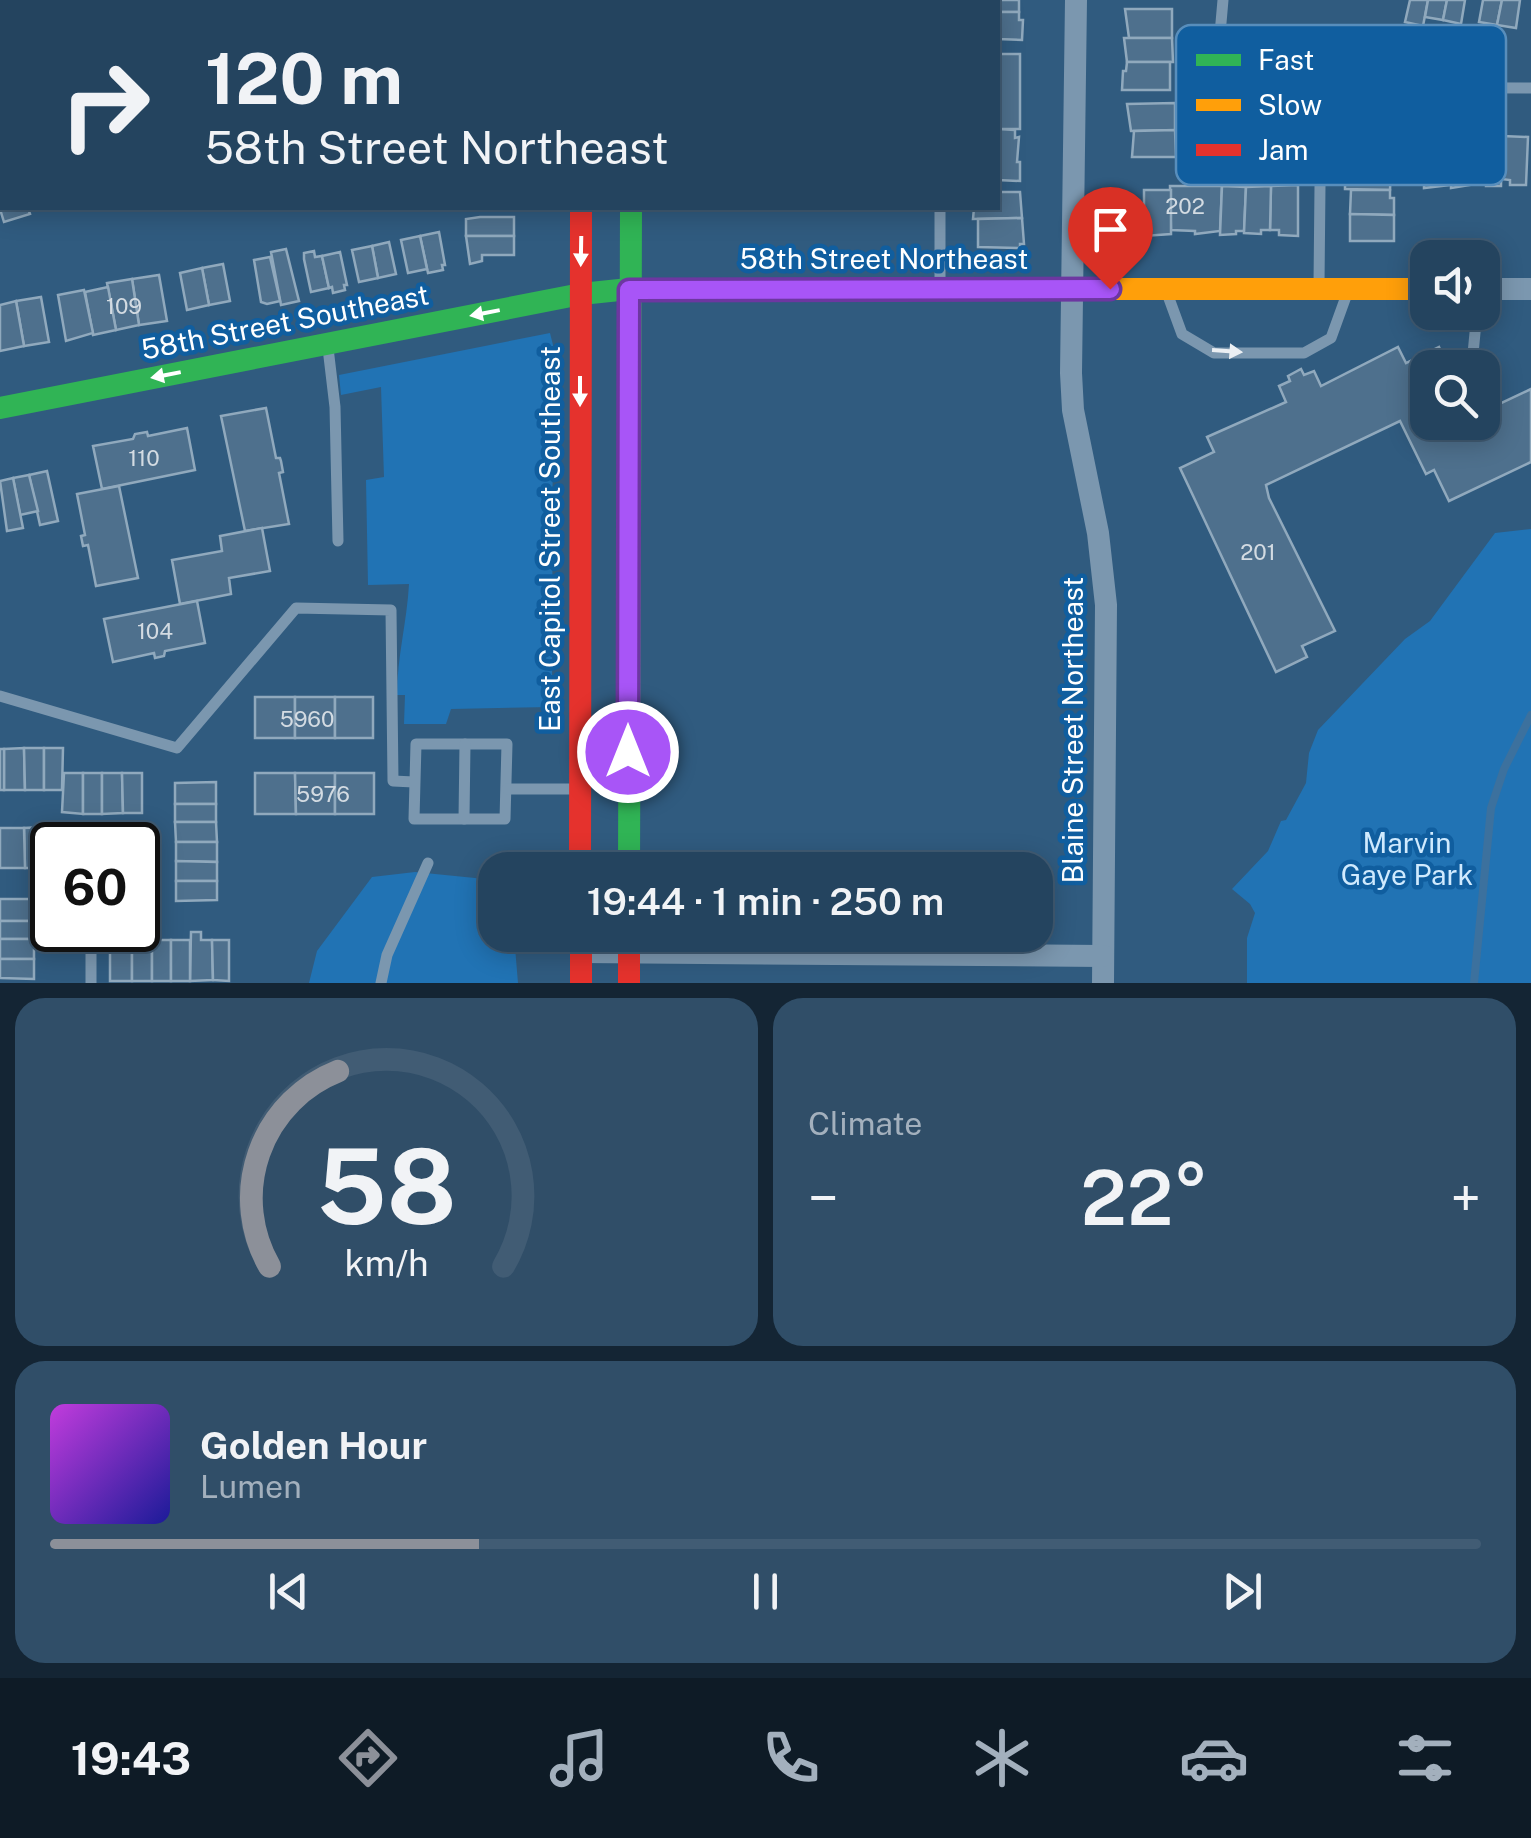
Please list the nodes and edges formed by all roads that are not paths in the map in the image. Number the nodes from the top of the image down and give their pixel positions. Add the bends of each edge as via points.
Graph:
1 (1076, 0) edge
2 (1223, 0) edge
3 (1221, 25) edge
4 (1506, 88) edge
5 (1531, 88) edge
6 (1320, 185) edge
7 (581, 210) edge
8 (631, 210) edge
9 (940, 210) edge
10 (1073, 289) junction
11 (1165, 289) junction
12 (1319, 289) junction
13 (1349, 289) junction
14 (1410, 289) edge
15 (1500, 289) edge
16 (1531, 289) edge
17 (629, 290) junction
18 (940, 290) junction
19 (580, 294) junction
20 (328, 344) junction
21 (0, 408) edge
22 (338, 541) dead end
23 (0, 696) edge
24 (465, 744) junction
25 (414, 782) junction
26 (507, 790) junction
27 (580, 790) junction
28 (464, 819) junction
29 (580, 852) edge
30 (629, 852) edge
31 (428, 863) dead end
32 (91, 952) edge
33 (581, 952) edge
34 (629, 952) edge
35 (945, 952) edge
36 (1103, 956) junction
37 (91, 983) edge
38 (380, 983) edge
39 (581, 983) edge
40 (629, 983) edge
41 (1103, 983) edge

1 - 10 street, Blaine Street Northeast
2 - 3 lane
4 - 5 lane
6 - 12 lane
7 -> 19 street, East Capitol Street Southeast
8 - 17 street
9 - 18 lane
10 - 11 street, 58th Street Northeast
10 - 18 street, 58th Street Northeast
10 - 36 street, Blaine Street Northeast via 1073,410 1106,605
11 - 12 street, 58th Street Northeast
11 -> 13 lane via 1182,334 1214,352 1304,352 1331,338
12 - 13 street, 58th Street Northeast
13 - 14 street, 58th Street Northeast
15 - 16 street
17 - 18 street, 58th Street Northeast
17 - 19 street, 58th Street Northeast
17 - 30 street
19 -> 20 street, 58th Street Southeast
19 -> 27 street, East Capitol Street Southeast
20 -> 21 street, 58th Street Southeast
20 - 22 lane
23 - 25 lane via 177,748 296,608 391,610 393,781
24 - 25 lane via 416,744
24 - 26 lane via 507,744
24 - 28 lane
25 - 28 lane via 414,819
26 - 27 lane
26 - 28 lane via 505,819
27 - 29 street, East Capitol Street Southeast
31 - 38 lane
32 - 37 lane
33 - 39 street
34 - 40 street
35 - 36 street
36 - 41 street, Blaine Street Northeast

